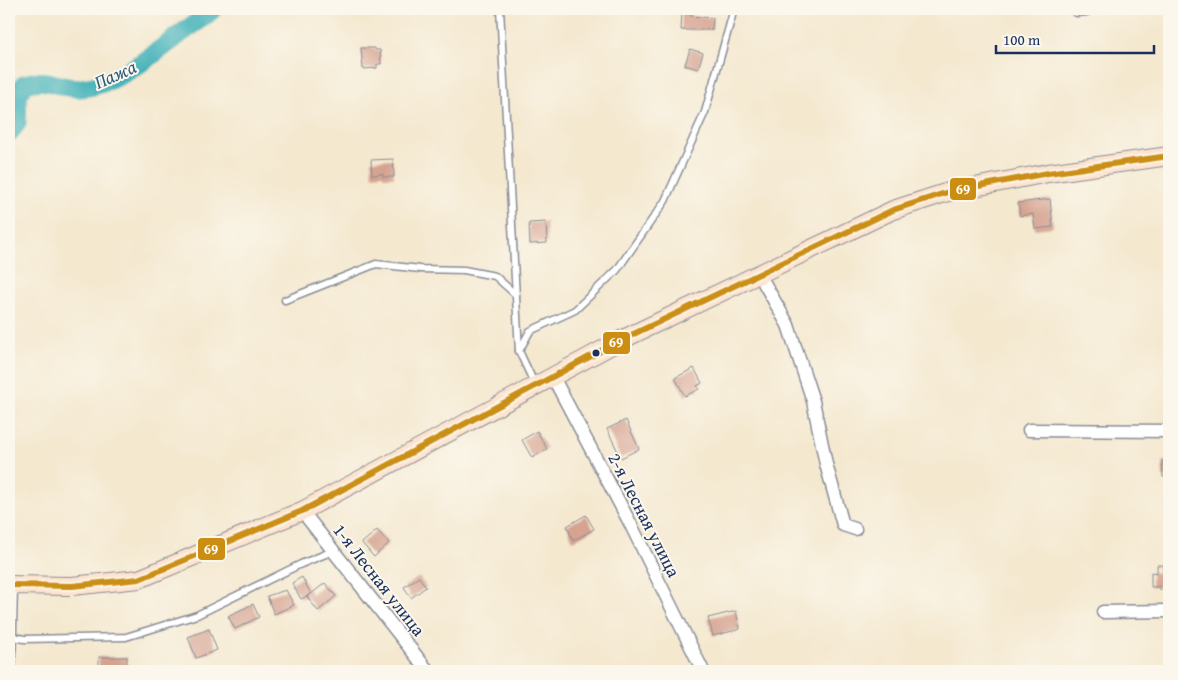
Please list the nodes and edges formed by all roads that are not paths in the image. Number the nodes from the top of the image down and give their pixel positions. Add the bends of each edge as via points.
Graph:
1 (500, 9) edge
2 (734, 9) edge
3 (1169, 156) edge
4 (758, 274) junction
5 (516, 294) junction
6 (285, 300) dead end
7 (519, 351) junction
8 (553, 377) junction
9 (535, 386) junction
10 (1029, 430) dead end
11 (1169, 431) edge
12 (302, 511) junction
13 (855, 529) dead end
14 (334, 551) junction
15 (10, 586) edge
16 (1169, 611) edge
17 (1103, 612) dead end
18 (10, 636) junction
19 (9, 668) edge
20 (428, 671) edge
21 (703, 671) edge

1 - 5 lane
2 - 7 lane via 705,112 665,201 617,270 575,310 530,331
3 - 4 main road via 1048,172 948,192 892,210
4 - 8 main road via 621,340
4 - 13 street via 788,325 813,401 843,525
5 - 6 lane via 495,276 464,270 376,264
5 - 7 lane
7 - 9 lane
8 - 9 main road
8 - 21 street, 2-я Лесная улица
9 - 12 main road
10 - 11 street
12 - 14 street, 1-я Лесная улица
12 - 15 main road via 138,579 72,586
14 - 18 lane via 197,615 126,637 24,639
14 - 20 street, 1-я Лесная улица
15 - 18 street
16 - 17 street
18 - 19 street

